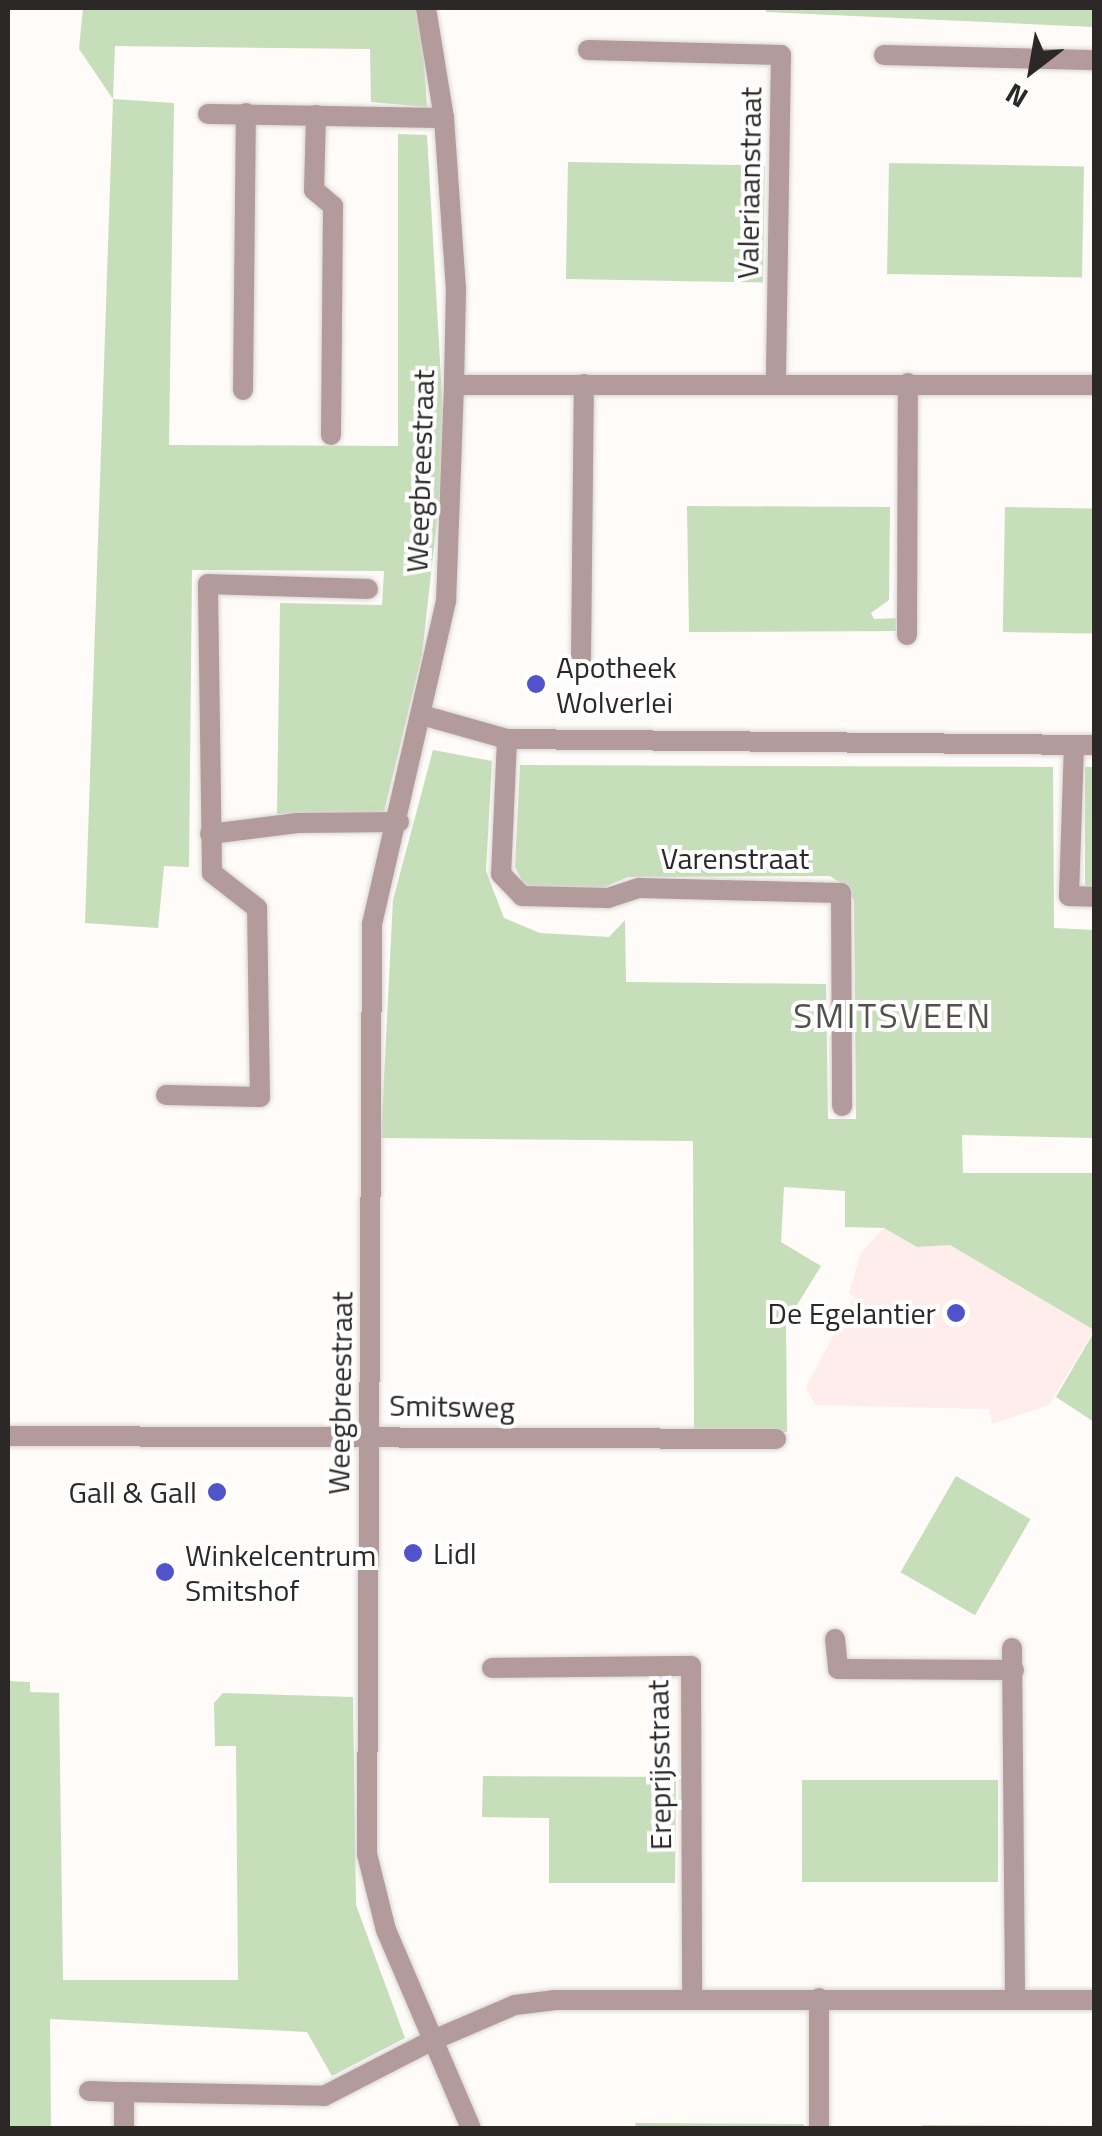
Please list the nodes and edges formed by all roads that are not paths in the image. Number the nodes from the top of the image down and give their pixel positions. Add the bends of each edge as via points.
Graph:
1 (426, 8) edge
2 (588, 50) dead end
3 (884, 54) dead end
4 (1094, 60) edge
5 (208, 114) dead end
6 (246, 114) junction
7 (316, 115) junction
8 (444, 118) junction
9 (908, 382) junction
10 (584, 384) junction
11 (454, 385) junction
12 (776, 385) junction
13 (1094, 385) edge
14 (243, 390) dead end
15 (331, 434) dead end
16 (368, 588) dead end
17 (908, 635) dead end
18 (581, 660) dead end
19 (422, 715) junction
20 (507, 739) junction
21 (1084, 745) edge
22 (399, 822) junction
23 (210, 834) junction
24 (1094, 897) edge
25 (166, 1095) dead end
26 (842, 1106) dead end
27 (8, 1436) edge
28 (372, 1436) junction
29 (776, 1439) dead end
30 (835, 1639) dead end
31 (1012, 1648) dead end
32 (492, 1668) dead end
33 (1014, 1670) junction
34 (692, 1997) junction
35 (819, 1998) junction
36 (1015, 1999) junction
37 (1094, 2000) edge
38 (431, 2040) junction
39 (89, 2092) dead end
40 (124, 2092) junction
41 (124, 2128) edge
42 (471, 2128) edge
43 (818, 2128) edge

1 - 8 street, Weegbreestraat
2 - 12 street, Valeriaanstraat via 781,55
3 - 4 street
5 - 6 street
6 - 7 street
6 - 14 street
7 - 8 street
7 - 15 street via 314,190 333,206
8 - 11 street, Weegbreestraat via 456,288
9 - 12 street
9 - 13 street
9 - 17 street
10 - 11 street
10 - 12 street
10 - 18 street
11 - 19 street, Weegbreestraat via 446,602
16 - 23 street, Weegbreestraat via 208,584
19 - 20 street
19 - 22 street, Weegbreestraat
20 - 21 street
20 - 26 street, Varenstraat via 501,874 522,896 608,898 639,888 842,893
21 - 24 street via 1069,896
22 - 23 street via 296,823
22 - 28 street, Weegbreestraat via 372,923
23 - 25 street, Weegbreestraat via 212,872 258,908 260,1097
27 - 28 street, Smitsweg
28 - 29 street, Smitsweg
28 - 38 street, Weegbreestraat via 367,1854 386,1930
30 - 33 street via 838,1668
31 - 33 street
32 - 34 street, Ereprijsstraat via 691,1666
33 - 36 street
34 - 35 street
34 - 38 street via 515,2006
35 - 36 street
35 - 43 street
36 - 37 street
38 - 40 street via 324,2096
38 - 42 street, Weegbreestraat
39 - 40 street
40 - 41 street

